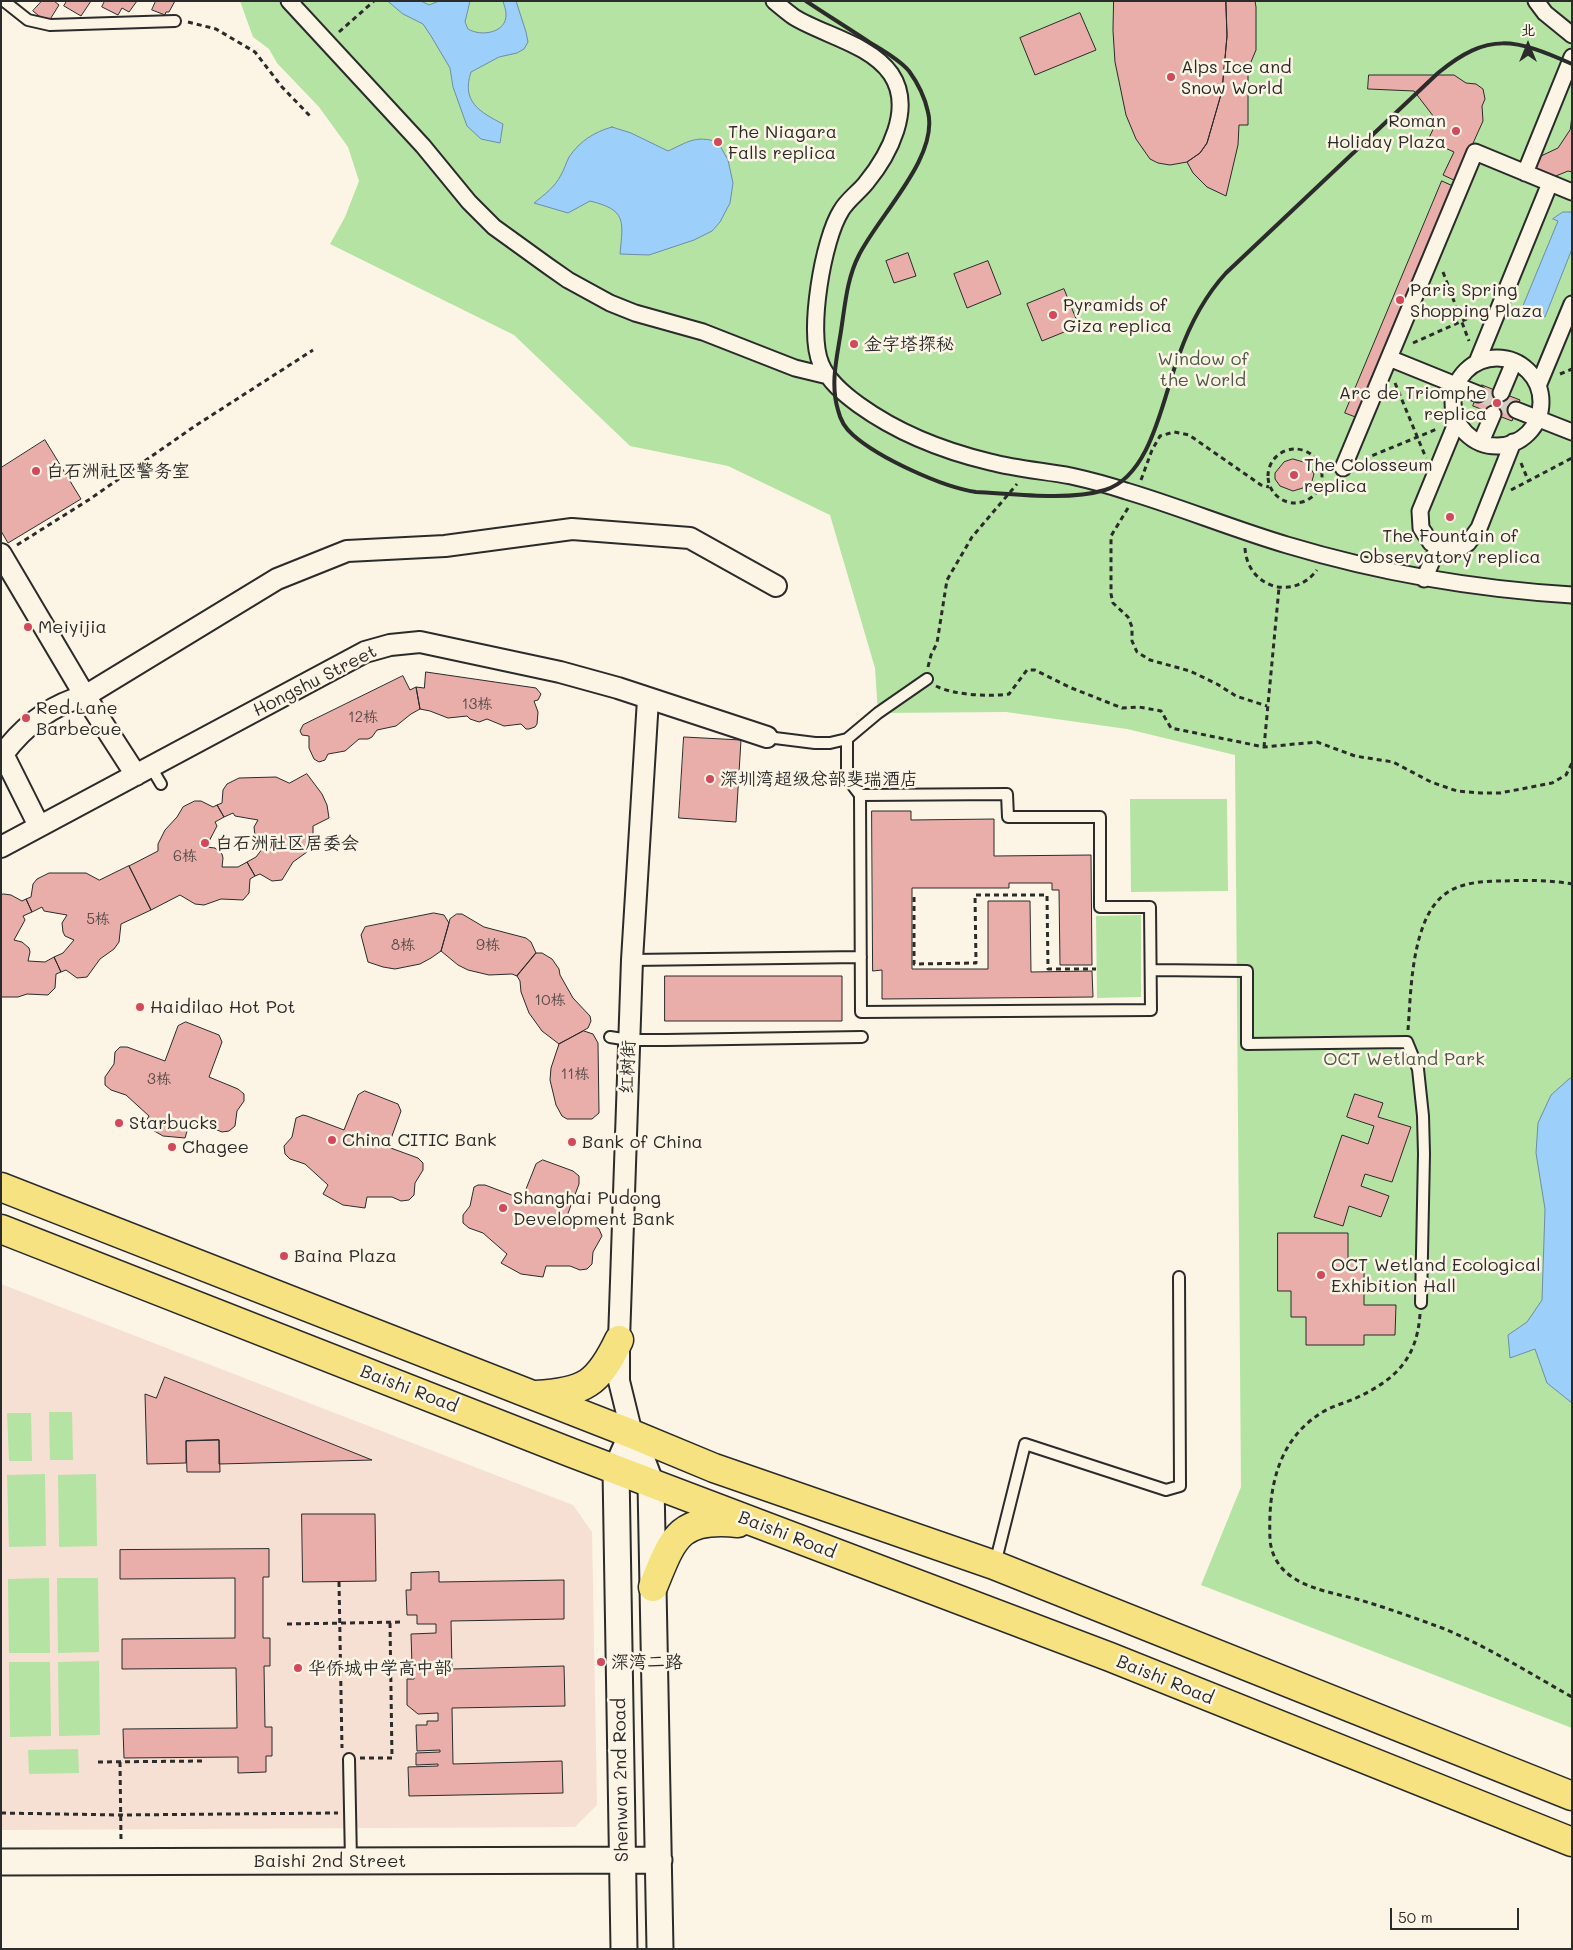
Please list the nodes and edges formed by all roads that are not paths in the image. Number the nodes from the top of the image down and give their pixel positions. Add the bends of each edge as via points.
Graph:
1 (4, 1) edge
2 (289, 1) edge
3 (774, 1) edge
4 (1536, 1) edge
5 (175, 22) road end
6 (1572, 35) edge
7 (1572, 57) edge
8 (1525, 173) junction
9 (1550, 183) junction
10 (1572, 192) edge
11 (1572, 304) edge
12 (1389, 358) junction
13 (1477, 362) junction
14 (1514, 362) junction
15 (828, 376) junction
16 (1456, 386) junction
17 (1538, 386) junction
18 (1501, 393) dead end
19 (1478, 394) tunnel mouth
20 (1516, 410) tunnel mouth
21 (1492, 414) dead end
22 (1537, 418) junction
23 (1457, 421) junction
24 (1572, 432) edge
25 (1481, 442) junction
26 (1513, 442) junction
27 (1343, 468) road end
28 (1438, 547) junction
29 (1, 554) edge
30 (1424, 579) junction
31 (776, 586) dead end
32 (1572, 595) edge
33 (927, 679) road end
34 (85, 696) junction
35 (648, 699) junction
36 (767, 737) joint
37 (847, 739) junction
38 (150, 775) junction
39 (860, 795) junction
40 (39, 826) junction
41 (1, 846) edge
42 (861, 957) junction
43 (632, 960) junction
44 (1151, 970) junction
45 (862, 1037) dead end
46 (619, 1039) junction
47 (1, 1187) edge
48 (1, 1229) edge
49 (1179, 1277) dead end
50 (1421, 1303) road end
51 (618, 1340) junction
52 (533, 1395) junction
53 (632, 1434) junction
54 (616, 1470) junction
55 (651, 1484) junction
56 (759, 1525) junction
57 (994, 1565) junction
58 (653, 1587) junction
59 (349, 1759) road end
60 (1572, 1796) edge
61 (1572, 1842) edge
62 (623, 1860) junction
63 (659, 1860) junction
64 (351, 1861) junction
65 (1, 1862) edge
66 (624, 1949) edge
67 (660, 1949) edge

1 - 5 lane via 28,20 50,25
2 - 15 street via 423,146 469,202 487,220 568,280 635,313 703,332 796,368
3 - 15 street via 794,17 879,60 892,76 899,97 898,126 888,152 841,211 828,243 814,330 819,361
4 - 6 street via 1545,13
7 - 8 street
8 - 9 street
8 - 12 street via 1475,152
9 - 10 street
9 - 13 street
11 - 17 street
12 - 16 street
12 - 27 street
13 - 14 street via 1501,358
13 - 16 street via 1461,376
14 - 17 street via 1532,375
14 - 18 street
15 - 30 street via 846,396 877,418 919,439 989,462 1071,476 1136,494 1324,556
16 - 19 street
16 - 23 street via 1453,397
17 - 22 street via 1540,408
20 - 22 street
21 - 25 street
22 - 24 street
22 - 26 street via 1531,429
23 - 25 street via 1467,434
23 - 28 street via 1420,511 1424,536
25 - 26 street via 1502,445
26 - 28 street via 1479,528 1468,543 1453,549
28 - 30 street
29 - 34 street
30 - 32 street
31 - 34 street via 690,538 572,529 445,546 347,551 277,579
33 - 37 lane
34 - 38 street
34 - 40 street via 67,701 39,717 16,736 4,754
35 - 36 street, Hongshu Street
35 - 38 street, Hongshu Street via 560,672 420,642 390,645 365,652
35 - 43 street, 红树街
36 - 37 lane via 815,743
37 - 39 lane via 847,778
38 - 40 street, Hongshu Street
39 - 42 lane
39 - 44 lane via 1008,794 1008,817 1100,817 1100,907 1150,907
40 - 41 street, Hongshu Street
42 - 43 lane
42 - 44 lane via 861,1012 1151,1010
43 - 46 street, 红树街
44 - 50 lane via 1247,970 1247,1044 1407,1042 1418,1069 1423,1116
45 - 46 lane
46 - 51 street, 红树街
47 - 52 main road
48 - 54 main road, Baishi Road
49 - 57 lane via 1180,1486 1166,1490 1025,1444
51 - 52 main road via 608,1363 588,1385 572,1391
51 - 53 street, 红树街 via 618,1381
52 - 53 main road
53 - 54 street, Shenwan 2nd Road
53 - 55 street
53 - 57 main road via 714,1468
54 - 55 main road, Baishi Road
54 - 62 street, Shenwan 2nd Road
55 - 56 main road, Baishi Road
55 - 58 street
56 - 58 main road via 705,1523 685,1529 668,1551
56 - 61 main road, Baishi Road via 1110,1658
57 - 60 main road
58 - 63 street
59 - 64 lane
62 - 63 street, Baishi 2nd Street
62 - 64 street, Baishi 2nd Street
62 - 66 street, Shenwan 2nd Road
63 - 67 street
64 - 65 street, Baishi 2nd Street

